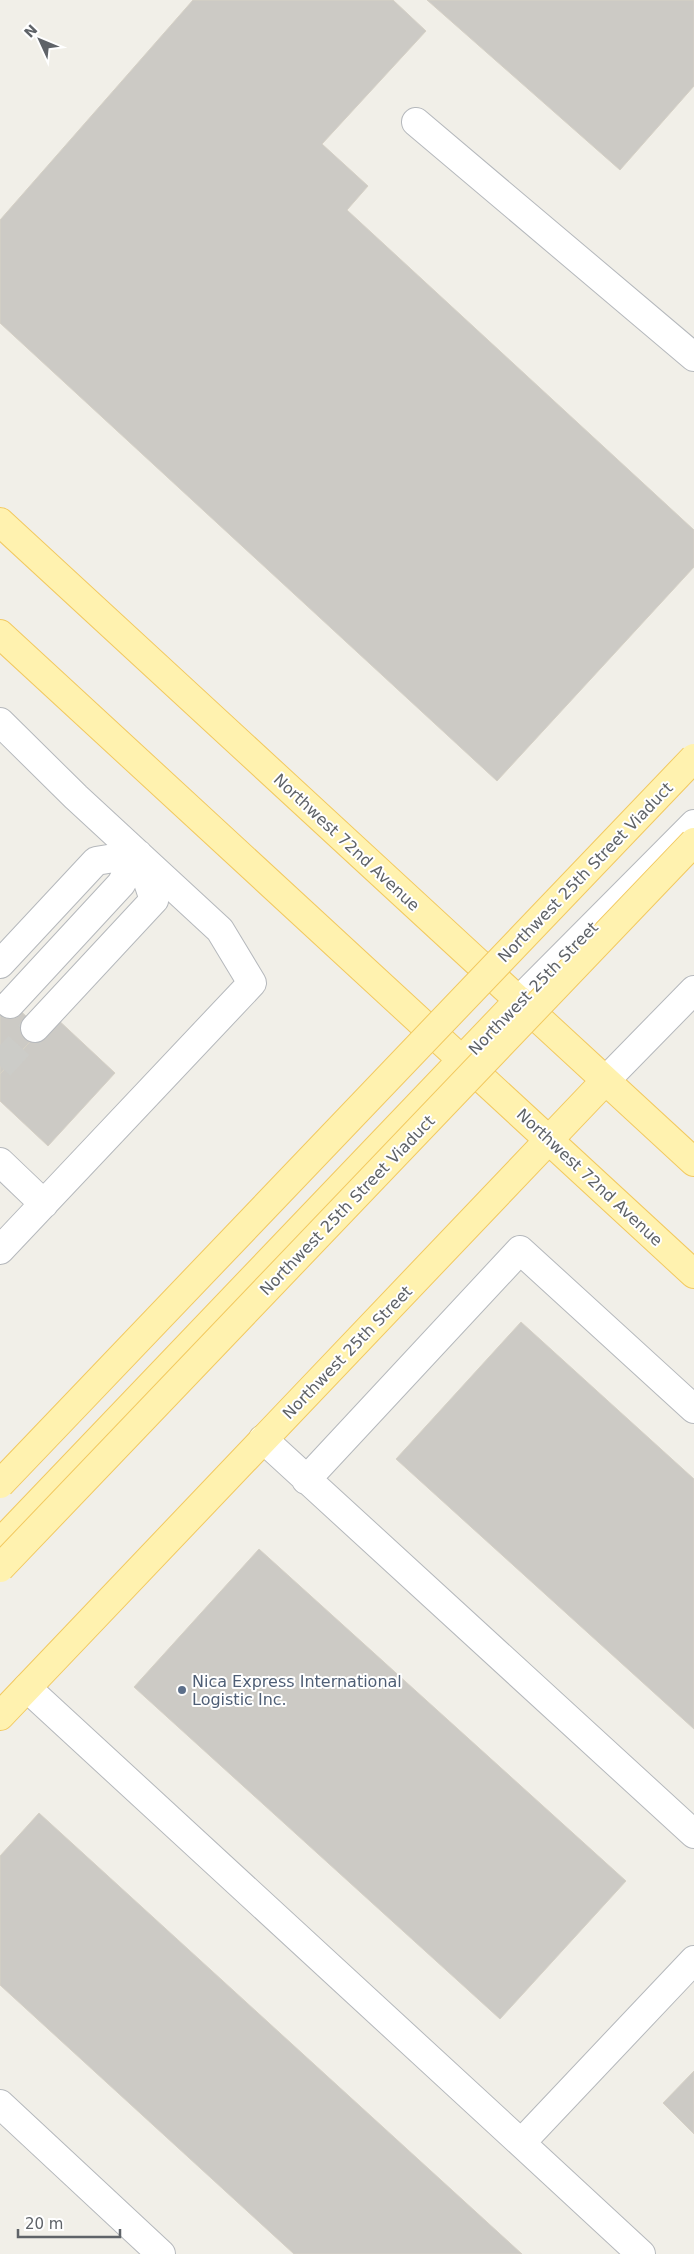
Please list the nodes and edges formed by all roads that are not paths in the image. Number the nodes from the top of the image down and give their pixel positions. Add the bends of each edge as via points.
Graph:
1 (416, 122) dead end
2 (694, 357) edge
3 (0, 522) edge
4 (0, 634) edge
5 (0, 722) edge
6 (694, 758) edge
7 (694, 824) edge
8 (694, 842) edge
9 (138, 854) junction
10 (0, 964) edge
11 (694, 990) edge
12 (519, 1000) junction
13 (17, 1010) edge
14 (463, 1059) junction
15 (605, 1081) junction
16 (550, 1140) junction
17 (0, 1162) edge
18 (694, 1162) edge
19 (44, 1204) junction
20 (3, 1243) edge
21 (694, 1274) edge
22 (694, 1409) edge
23 (263, 1439) junction
24 (306, 1480) junction
25 (0, 1484) edge
26 (0, 1543) edge
27 (0, 1568) edge
28 (27, 1688) junction
29 (0, 1716) edge
30 (694, 1834) edge
31 (694, 1960) edge
32 (0, 2104) edge
33 (521, 2144) junction
34 (161, 2254) edge
35 (641, 2254) edge

1 - 2 street
3 - 12 main road, Northwest 72nd Avenue
4 - 14 main road, Northwest 72nd Avenue
5 - 9 street
6 - 25 main road, Northwest 25th Street Viaduct, bridge
7 - 12 street, Northwest 25th Street
8 - 27 main road, Northwest 25th Street Viaduct, bridge
9 - 10 street via 96,861
9 - 13 street via 108,873
9 - 13 street via 135,896
9 - 19 street via 220,930 252,983
11 - 15 street, Northwest 25th Street
12 - 14 main road, Northwest 25th Street
12 - 15 main road, Northwest 72nd Avenue
14 - 16 main road, Northwest 72nd Avenue
14 - 26 main road, Northwest 25th Street
15 - 16 main road, Northwest 25th Street
15 - 18 main road, Northwest 72nd Avenue
16 - 21 main road, Northwest 72nd Avenue
16 - 23 main road, Northwest 25th Street
17 - 19 street
19 - 20 street
22 - 24 street via 520,1250
23 - 24 street
23 - 28 main road, Northwest 25th Street
24 - 30 street
28 - 29 main road, Northwest 25th Street
28 - 33 street
31 - 33 street
32 - 34 street
33 - 35 street

